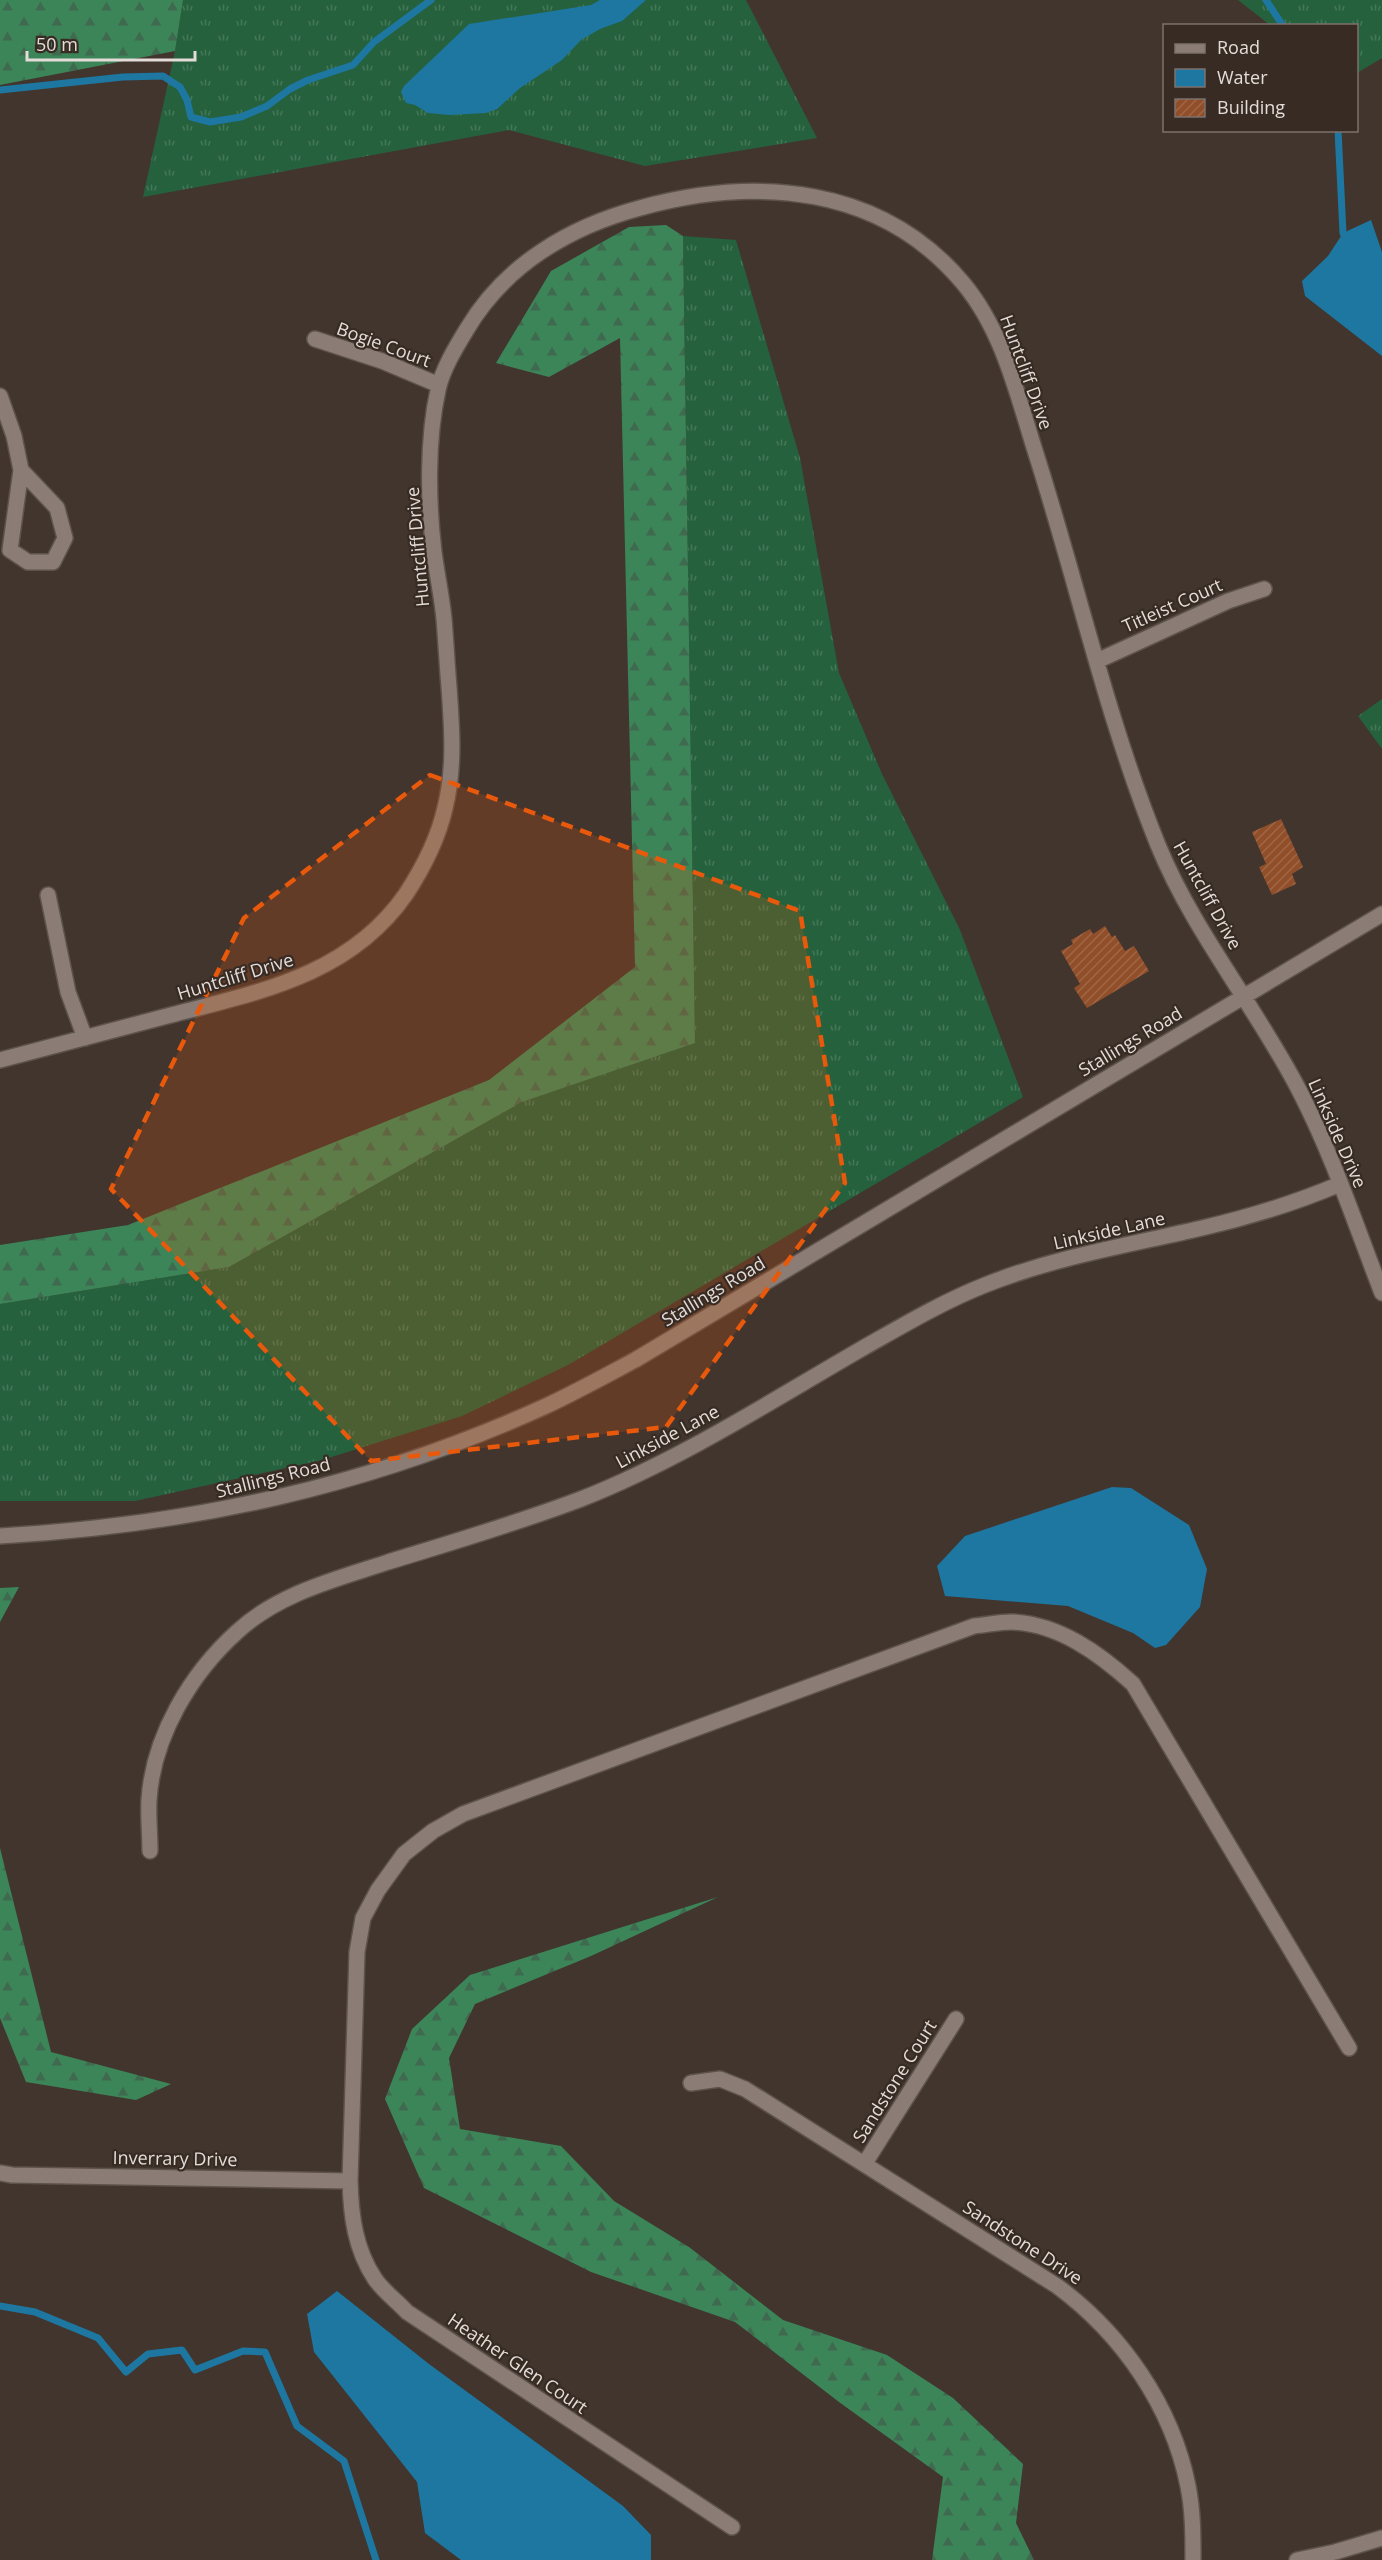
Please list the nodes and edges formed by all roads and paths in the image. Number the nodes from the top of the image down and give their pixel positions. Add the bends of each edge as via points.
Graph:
1 (315, 339) dead end
2 (439, 385) junction
3 (0, 396) edge
4 (21, 471) junction
5 (1264, 589) dead end
6 (1097, 661) junction
7 (48, 895) dead end
8 (1382, 914) edge
9 (1244, 996) junction
10 (85, 1038) junction
11 (0, 1060) edge
12 (1340, 1184) junction
13 (1382, 1293) edge
14 (0, 1536) edge
15 (150, 1851) dead end
16 (956, 2019) dead end
17 (1349, 2048) dead end
18 (691, 2083) dead end
19 (865, 2163) junction
20 (0, 2173) edge
21 (350, 2181) junction
22 (732, 2527) dead end
23 (1382, 2538) edge
24 (1193, 2560) edge
25 (1297, 2560) edge

1 - 2 street, Bogie Court
2 - 6 street, Huntcliff Drive via 465,331 496,290 534,255 586,226 671,199 736,190 804,194 868,212 903,230 939,257 966,286 990,324 1006,361 1049,495
2 - 10 street, Huntcliff Drive via 430,502 444,616 453,755 445,810 423,865 403,899 379,926 316,971 265,991
3 - 4 street
4 - 4 street via 57,508 65,538 53,562 28,562 10,550
5 - 6 street, Titleist Court via 1228,601
6 - 9 street, Huntcliff Drive via 1161,853 1181,894
7 - 10 street via 68,992
8 - 9 street, Stallings Road
9 - 12 street, Linkside Drive via 1300,1092
9 - 14 street, Stallings Road via 645,1354 546,1406 411,1459 298,1494 175,1519
10 - 11 street, Huntcliff Drive
12 - 13 street, Linkside Drive
12 - 15 street, Linkside Lane via 1262,1213 1067,1258 983,1286 912,1320 669,1459 618,1484 555,1509 323,1583 268,1608 215,1653 177,1707 153,1774 149,1799
16 - 19 street, Sandstone Court
17 - 21 street, Heather Glen Court via 1133,1684 1079,1642 1036,1625 1010,1622 974,1626 463,1814 404,1854 363,1918 357,1952
18 - 19 street, Sandstone Drive via 720,2079 744,2089
19 - 24 street, Sandstone Drive via 1057,2286 1090,2312 1120,2344 1157,2401 1181,2460 1192,2516
20 - 21 street, Inverrary Drive
21 - 22 street, Heather Glen Court via 351,2216 360,2251 376,2280 407,2312
23 - 25 street

